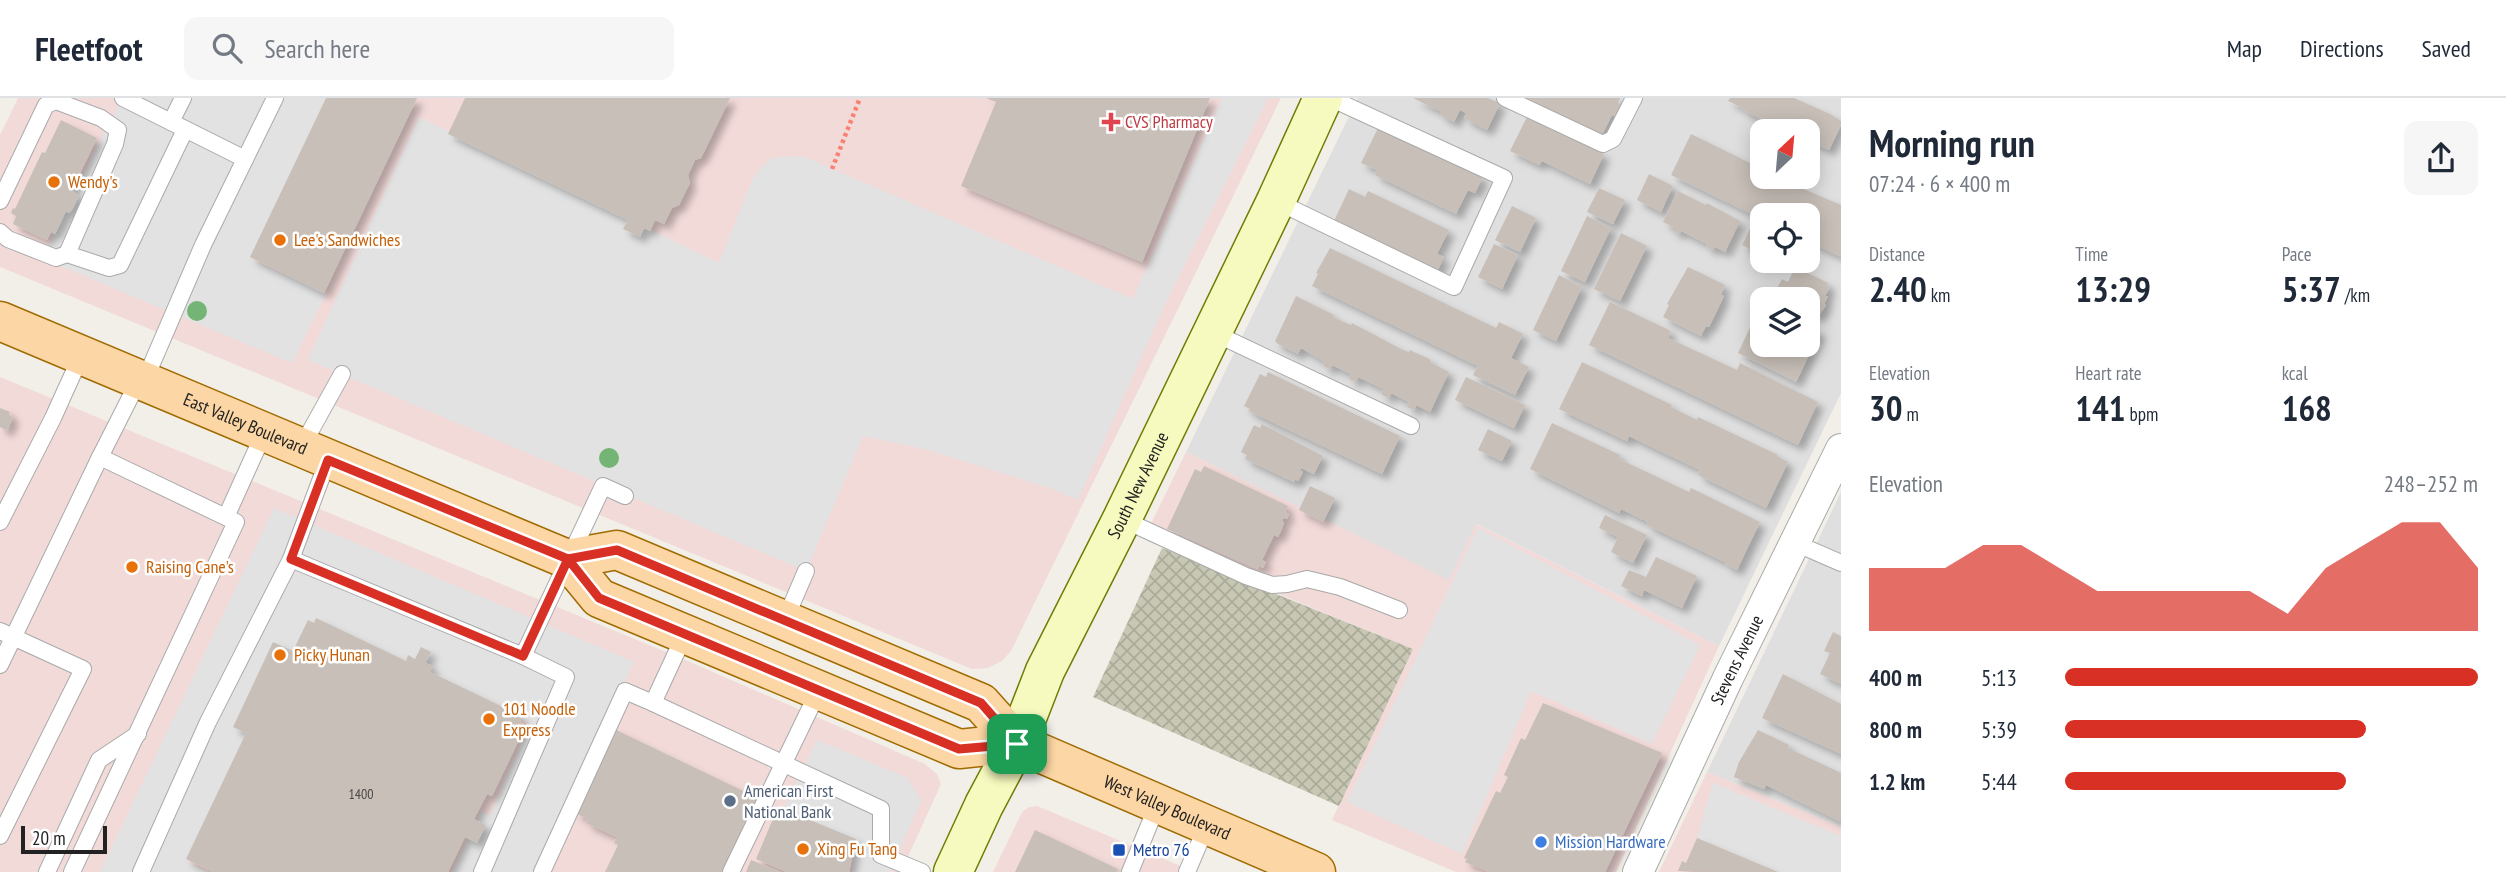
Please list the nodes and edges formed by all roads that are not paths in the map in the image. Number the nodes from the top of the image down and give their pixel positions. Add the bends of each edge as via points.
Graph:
1 (123, 98) edge
2 (183, 98) edge
3 (275, 98) edge
4 (1323, 98) edge
5 (1330, 98) edge
6 (1505, 98) edge
7 (1634, 99) edge
8 (178, 126) junction
9 (245, 159) junction
10 (0, 201) edge
11 (1276, 201) junction
12 (0, 232) edge
13 (67, 254) junction
14 (0, 321) edge
15 (1212, 332) junction
16 (81, 356) junction
17 (342, 374) dead end
18 (141, 381) junction
19 (1411, 426) dead end
20 (264, 433) junction
21 (1841, 449) edge
22 (314, 454) junction
23 (100, 457) junction
24 (625, 496) dead end
25 (226, 517) junction
26 (1122, 519) junction
27 (0, 522) edge
28 (1795, 543) junction
29 (291, 559) junction
30 (568, 559) junction
31 (1841, 563) edge
32 (806, 571) dead end
33 (1399, 610) dead end
34 (785, 620) junction
35 (7, 634) edge
36 (685, 634) junction
37 (523, 656) junction
38 (0, 665) edge
39 (819, 690) junction
40 (653, 703) junction
41 (138, 734) junction
42 (1017, 744) junction
43 (784, 763) junction
44 (1158, 803) junction
45 (1207, 825) junction
46 (0, 836) edge
47 (47, 872) edge
48 (72, 872) edge
49 (141, 872) edge
50 (482, 872) edge
51 (542, 872) edge
52 (732, 872) edge
53 (922, 872) edge
54 (953, 872) edge
55 (1130, 872) edge
56 (1187, 872) edge
57 (1317, 872) edge
58 (1638, 872) edge

1 - 8 lane
2 - 8 lane
3 - 9 lane
4 - 11 main road, South New Avenue
5 - 11 lane via 1504,178 1454,287
6 - 7 lane via 1603,144 1614,139
8 - 9 lane
8 - 13 lane via 120,265 109,268
9 - 18 lane
10 - 13 lane via 46,105 56,101 101,118 118,130
11 - 15 main road, South New Avenue
12 - 13 lane via 56,258
14 - 16 main road, East Valley Boulevard
15 - 19 lane
15 - 26 main road, South New Avenue
16 - 18 main road, East Valley Boulevard
16 - 27 lane
17 - 22 lane
18 - 20 main road, East Valley Boulevard
18 - 23 lane
20 - 22 main road, East Valley Boulevard
20 - 25 lane
21 - 28 street, Stevens Avenue
22 - 29 lane
22 - 30 main road, East Valley Boulevard
23 - 25 lane
23 - 35 lane
24 - 30 lane via 603,486
25 - 41 lane via 236,522
26 - 33 lane via 1246,576 1272,584 1307,579
26 - 42 main road, South New Avenue via 1045,671
28 - 31 lane
28 - 58 street, Stevens Avenue
29 - 37 lane
29 - 49 lane via 208,722
30 - 34 main road via 617,550
30 - 36 main road via 599,598
30 - 37 lane
32 - 34 lane
34 - 42 main road via 981,703
35 - 38 lane
35 - 46 lane via 83,670
36 - 39 main road
36 - 40 lane
37 - 50 lane via 566,677
39 - 42 main road via 959,749
39 - 43 lane
40 - 43 lane
40 - 51 lane via 625,691
41 - 47 lane via 99,760
41 - 48 lane
42 - 44 main road, West Valley Boulevard
42 - 54 main road, South New Avenue
43 - 52 lane
43 - 53 lane via 881,809 881,855
44 - 45 main road, West Valley Boulevard
44 - 55 lane
45 - 56 lane
45 - 57 main road, West Valley Boulevard via 1264,855

